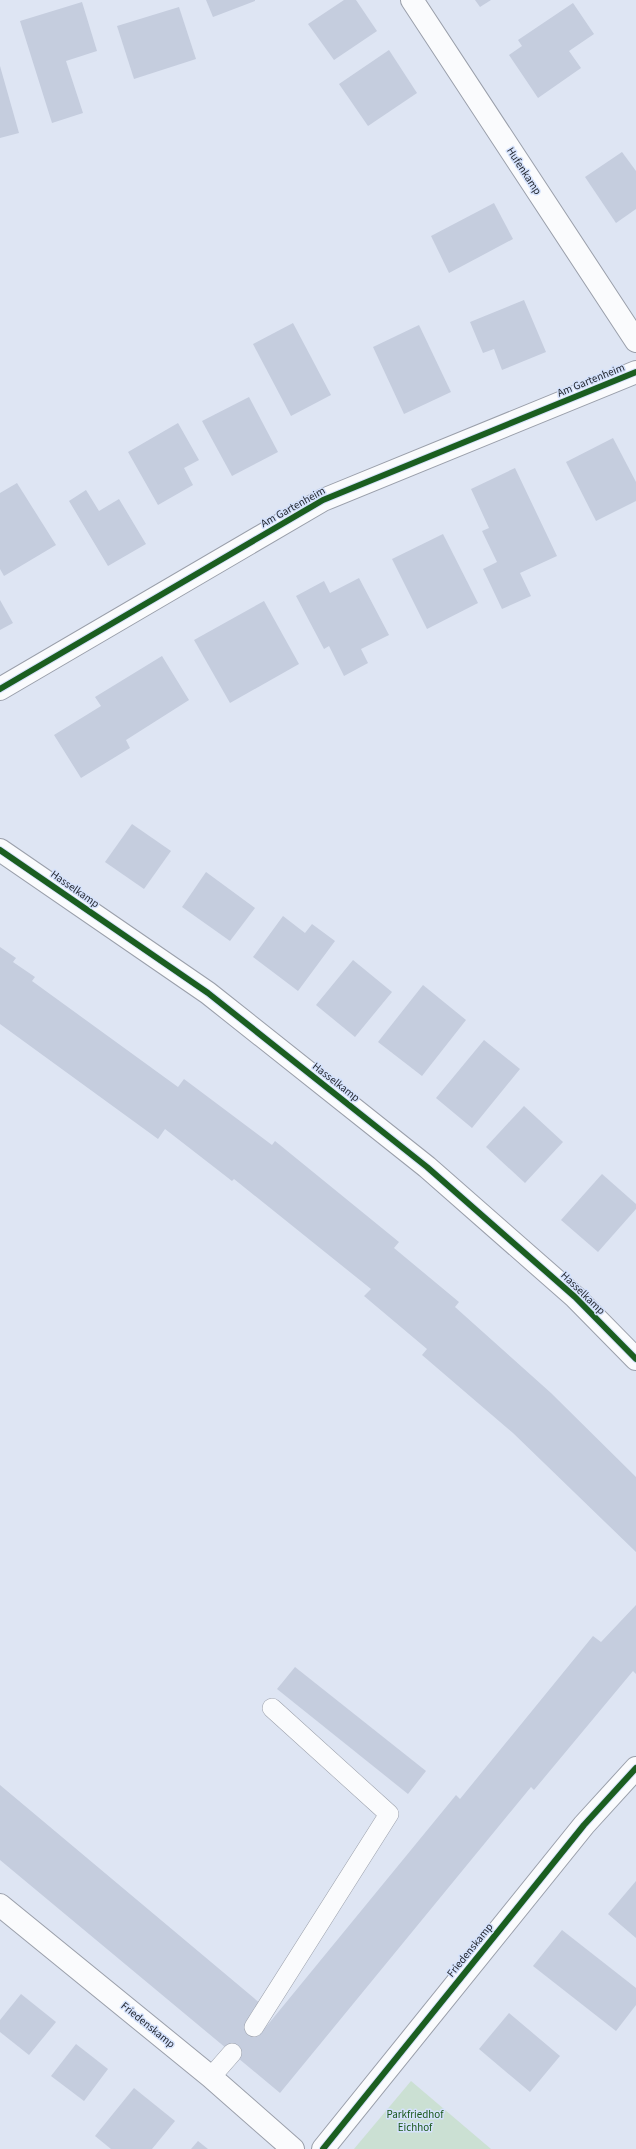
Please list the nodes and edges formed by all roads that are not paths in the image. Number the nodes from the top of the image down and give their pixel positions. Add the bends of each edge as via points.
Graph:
1 (412, 0) edge
2 (636, 341) edge
3 (636, 372) edge
4 (0, 688) edge
5 (0, 850) edge
6 (636, 1359) edge
7 (272, 1708) dead end
8 (636, 1768) edge
9 (0, 1905) edge
10 (254, 2027) dead end
11 (232, 2054) dead end
12 (211, 2078) junction
13 (293, 2149) edge
14 (323, 2149) edge

1 - 2 street, Hufenkamp
3 - 4 street, Am Gartenheim via 323,500
5 - 6 street, Hasselkamp via 208,993 427,1167 575,1297
7 - 10 lane via 389,1814
8 - 14 street, Friedenskamp via 584,1825
9 - 12 street, Friedenskamp
11 - 12 lane
12 - 13 street, Friedenskamp

